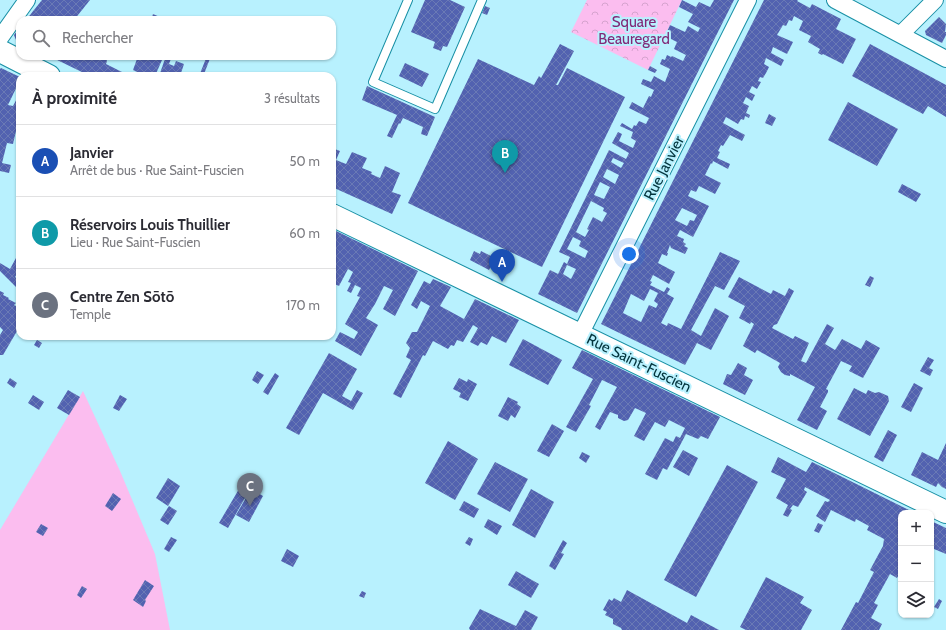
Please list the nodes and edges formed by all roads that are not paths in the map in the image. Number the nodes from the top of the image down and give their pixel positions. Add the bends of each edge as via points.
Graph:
1 (27, 0) edge
2 (408, 0) edge
3 (482, 0) edge
4 (748, 0) edge
5 (836, 0) edge
6 (935, 0) edge
7 (901, 34) junction
8 (0, 38) edge
9 (0, 51) edge
10 (16, 59) edge
11 (946, 59) edge
12 (17, 60) edge
13 (40, 72) edge
14 (336, 217) edge
15 (580, 335) junction
16 (946, 512) edge

1 - 8 street
2 - 3 lane via 373,82 434,109
4 - 15 street, Rue Janvier
5 - 7 street
6 - 7 street
7 - 11 street
9 - 10 main road
12 - 13 main road
14 - 15 main road, Rue Saint-Fuscien
15 - 16 main road, Rue Saint-Fuscien

